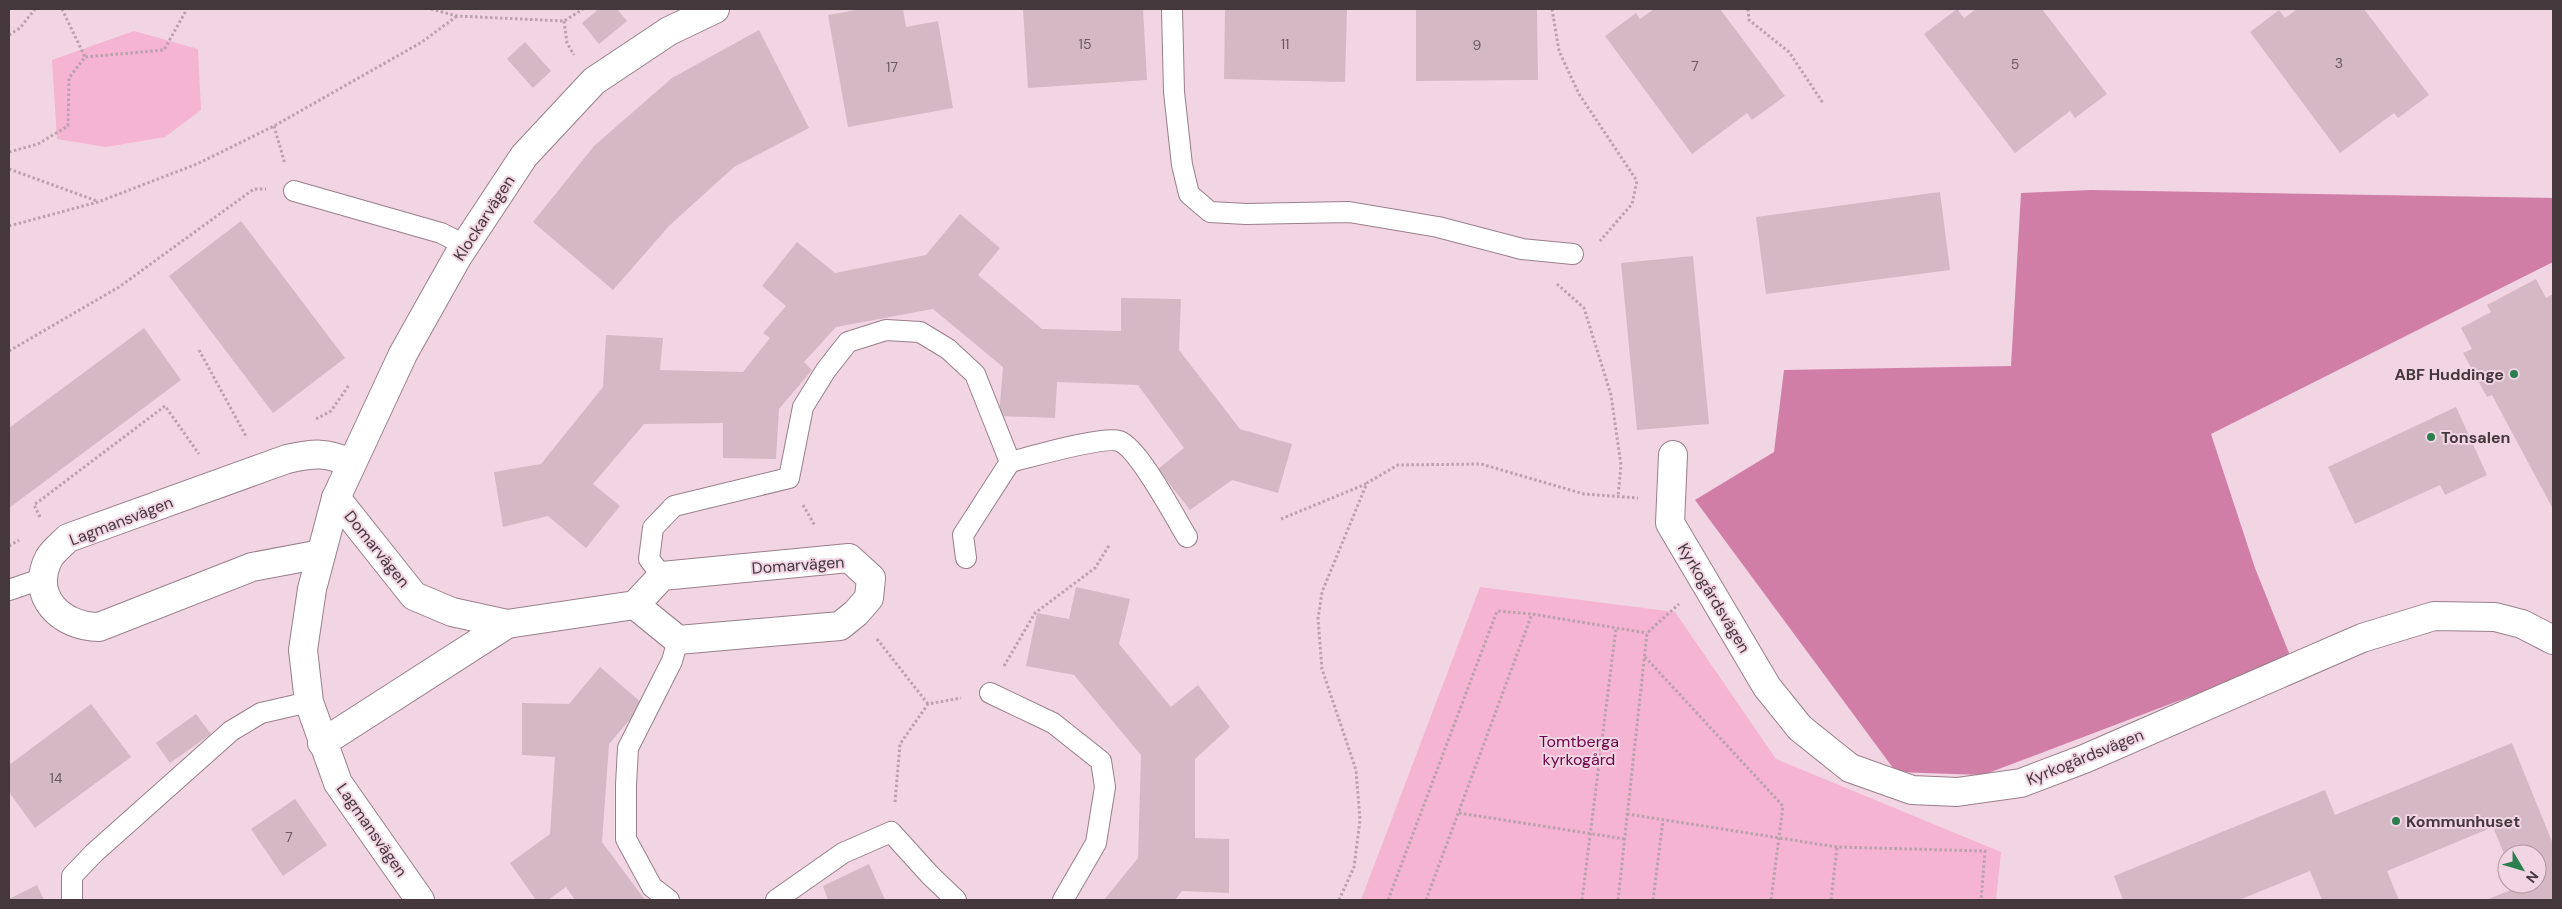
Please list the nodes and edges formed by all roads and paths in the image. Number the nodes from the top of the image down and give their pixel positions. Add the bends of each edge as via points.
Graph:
1 (35, 9) edge
2 (62, 9) edge
3 (187, 9) edge
4 (431, 9) edge
5 (583, 9) edge
6 (715, 9) edge
7 (1172, 9) edge
8 (1552, 9) edge
9 (1748, 9) edge
10 (456, 16) junction
11 (9, 35) edge
12 (85, 57) junction
13 (1823, 103) dead end
14 (274, 126) junction
15 (9, 152) edge
16 (9, 169) edge
17 (294, 191) junction
18 (98, 202) junction
19 (1615, 224) dead end
20 (9, 226) edge
21 (465, 245) junction
22 (1573, 254) dead end
23 (1551, 279) dead end
24 (199, 350) dead end
25 (9, 352) edge
26 (353, 378) dead end
27 (314, 420) dead end
28 (251, 445) dead end
29 (1672, 454) dead end
30 (200, 455) dead end
31 (1010, 462) junction
32 (351, 463) junction
33 (789, 478) junction
34 (1366, 483) junction
35 (1618, 497) junction
36 (336, 498) junction
37 (1671, 502) junction
38 (1280, 519) dead end
39 (41, 520) dead end
40 (26, 537) dead end
41 (1186, 537) dead end
42 (1110, 544) dead end
43 (9, 546) edge
44 (322, 554) junction
45 (966, 558) dead end
46 (833, 560) junction
47 (662, 576) junction
48 (42, 579) junction
49 (9, 590) edge
50 (1680, 604) dead end
51 (635, 605) junction
52 (856, 613) junction
53 (1532, 614) junction
54 (507, 624) junction
55 (1616, 628) junction
56 (1647, 633) junction
57 (678, 640) junction
58 (2553, 640) edge
59 (1645, 656) junction
60 (990, 693) junction
61 (309, 702) junction
62 (928, 704) junction
63 (322, 743) junction
64 (1458, 813) junction
65 (1627, 814) junction
66 (1663, 820) junction
67 (891, 832) junction
68 (1590, 834) junction
69 (1625, 839) junction
70 (1779, 839) junction
71 (1837, 847) junction
72 (72, 900) edge
73 (420, 900) edge
74 (669, 900) edge
75 (776, 900) edge
76 (956, 900) edge
77 (1064, 900) edge
78 (1340, 900) edge
79 (1388, 900) edge
80 (1426, 900) edge
81 (1582, 900) edge
82 (1618, 900) edge
83 (1653, 900) edge
84 (1771, 900) edge
85 (1831, 900) edge
86 (1981, 900) edge

1 - 11 path via 20,28
2 - 12 path
3 - 12 path via 164,50
4 - 10 path
5 - 10 path via 564,21
6 - 21 street, Klockarvägen via 669,31 594,81 524,156
7 - 22 lane via 1174,92 1182,165 1189,194 1210,212 1349,212 1438,227 1522,249
8 - 19 path via 1559,51 1579,94 1637,181 1632,204
9 - 13 path via 1749,20 1788,52
10 - 14 path via 422,42
12 - 15 path via 69,78 68,126 38,144
14 - 17 path
14 - 18 path via 197,164
16 - 18 path
17 - 21 lane via 441,233
17 - 25 path via 254,189 119,288
18 - 20 path
21 - 32 street, Klockarvägen via 402,354
23 - 35 path via 1584,308 1611,394 1621,465
24 - 28 path
26 - 27 path via 332,411
29 - 37 street, Kyrkogårdsvägen
30 - 39 path via 165,406 34,505
31 - 33 lane via 975,374 948,349 920,332 886,330 848,342 826,370 803,407
31 - 41 lane via 1099,442 1118,441 1133,450
31 - 45 lane via 963,535
32 - 36 street, Klockarvägen
32 - 48 street, Lagmansvägen via 330,454 307,454 287,459 68,538 49,557
33 - 46 path
33 - 47 lane via 674,506 653,528 649,559
34 - 35 path via 1398,465 1481,464 1584,494
34 - 38 path
34 - 78 path via 1322,592 1318,619 1322,669 1356,770 1359,803 1354,867
35 - 37 path
36 - 44 street, Lagmansvägen
36 - 54 street, Domarvägen via 414,596 452,612
37 - 58 street, Kyrkogårdsvägen via 1670,523 1696,570 1767,687 1800,728 1850,768 1912,790 1957,792 2021,783 2084,759 2362,638 2434,616 2495,617 2522,624
40 - 43 path
42 - 60 path via 1095,568 1035,612
44 - 48 street via 252,567 99,628 82,627 60,614 47,602
44 - 61 street, Lagmansvägen via 312,589 303,650
46 - 47 street, Domarvägen
46 - 52 street, Domarvägen via 849,558 871,578 868,598
47 - 51 street
48 - 49 lane
50 - 56 path
51 - 54 street, Domarvägen
51 - 57 street
52 - 57 street, Domarvägen via 840,626
52 - 62 path
53 - 55 path
53 - 64 path
53 - 79 path via 1497,611
54 - 63 street, Domarvägen
55 - 56 path
55 - 68 path
56 - 59 path
57 - 74 lane via 672,662 628,748 626,784 626,839 652,887
59 - 65 path
59 - 70 path via 1783,806
60 - 62 path
60 - 77 lane via 1053,723 1101,761 1105,788 1096,843
61 - 63 street, Lagmansvägen
61 - 72 lane via 261,713 231,730 94,852 72,876
62 - 67 path via 900,744
63 - 73 street, Lagmansvägen via 338,783
64 - 68 path
64 - 80 path
65 - 66 path
65 - 69 path
66 - 70 path
66 - 83 path
67 - 75 lane via 843,853
67 - 76 lane
68 - 69 path
68 - 81 path
69 - 82 path
70 - 71 path
70 - 84 path
71 - 85 path
71 - 86 path via 1985,851

